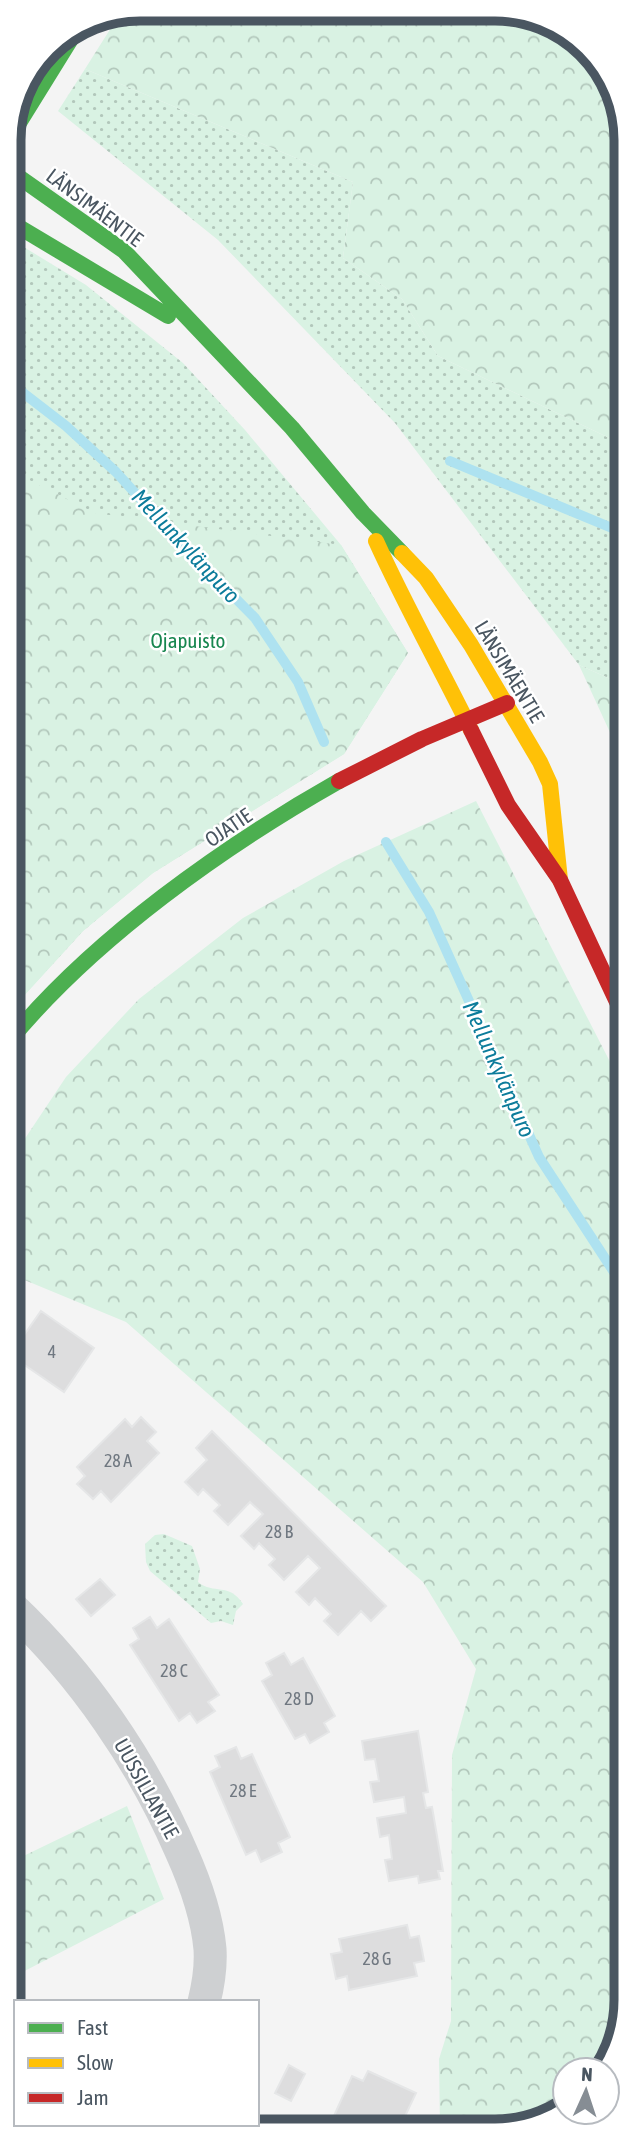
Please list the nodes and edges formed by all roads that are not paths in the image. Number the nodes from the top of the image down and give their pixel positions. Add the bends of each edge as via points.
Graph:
1 (65, 48) edge
2 (24, 115) edge
3 (21, 178) edge
4 (21, 228) edge
5 (212, 342) junction
6 (363, 513) junction
7 (507, 703) junction
8 (466, 720) junction
9 (560, 880) junction
10 (614, 995) edge
11 (21, 1028) edge
12 (21, 1616) edge
13 (204, 2000) edge

1 - 2 main road
3 - 5 main road, LÄNSIMÄENTIE via 124,251
4 - 5 main road, LÄNSIMÄENTIE
5 - 6 main road, LÄNSIMÄENTIE
6 - 7 main road, LÄNSIMÄENTIE via 426,578
6 - 8 main road, LÄNSIMÄENTIE
7 - 8 main road, OJATIE
7 - 9 main road, LÄNSIMÄENTIE via 550,784
8 - 9 main road, LÄNSIMÄENTIE via 508,805
8 - 11 main road, OJATIE via 393,752 229,850 119,931
9 - 10 main road, LÄNSIMÄENTIE
12 - 13 street, UUSSILLANTIE via 44,1638 113,1727 162,1807 196,1885 206,1926 210,1951

